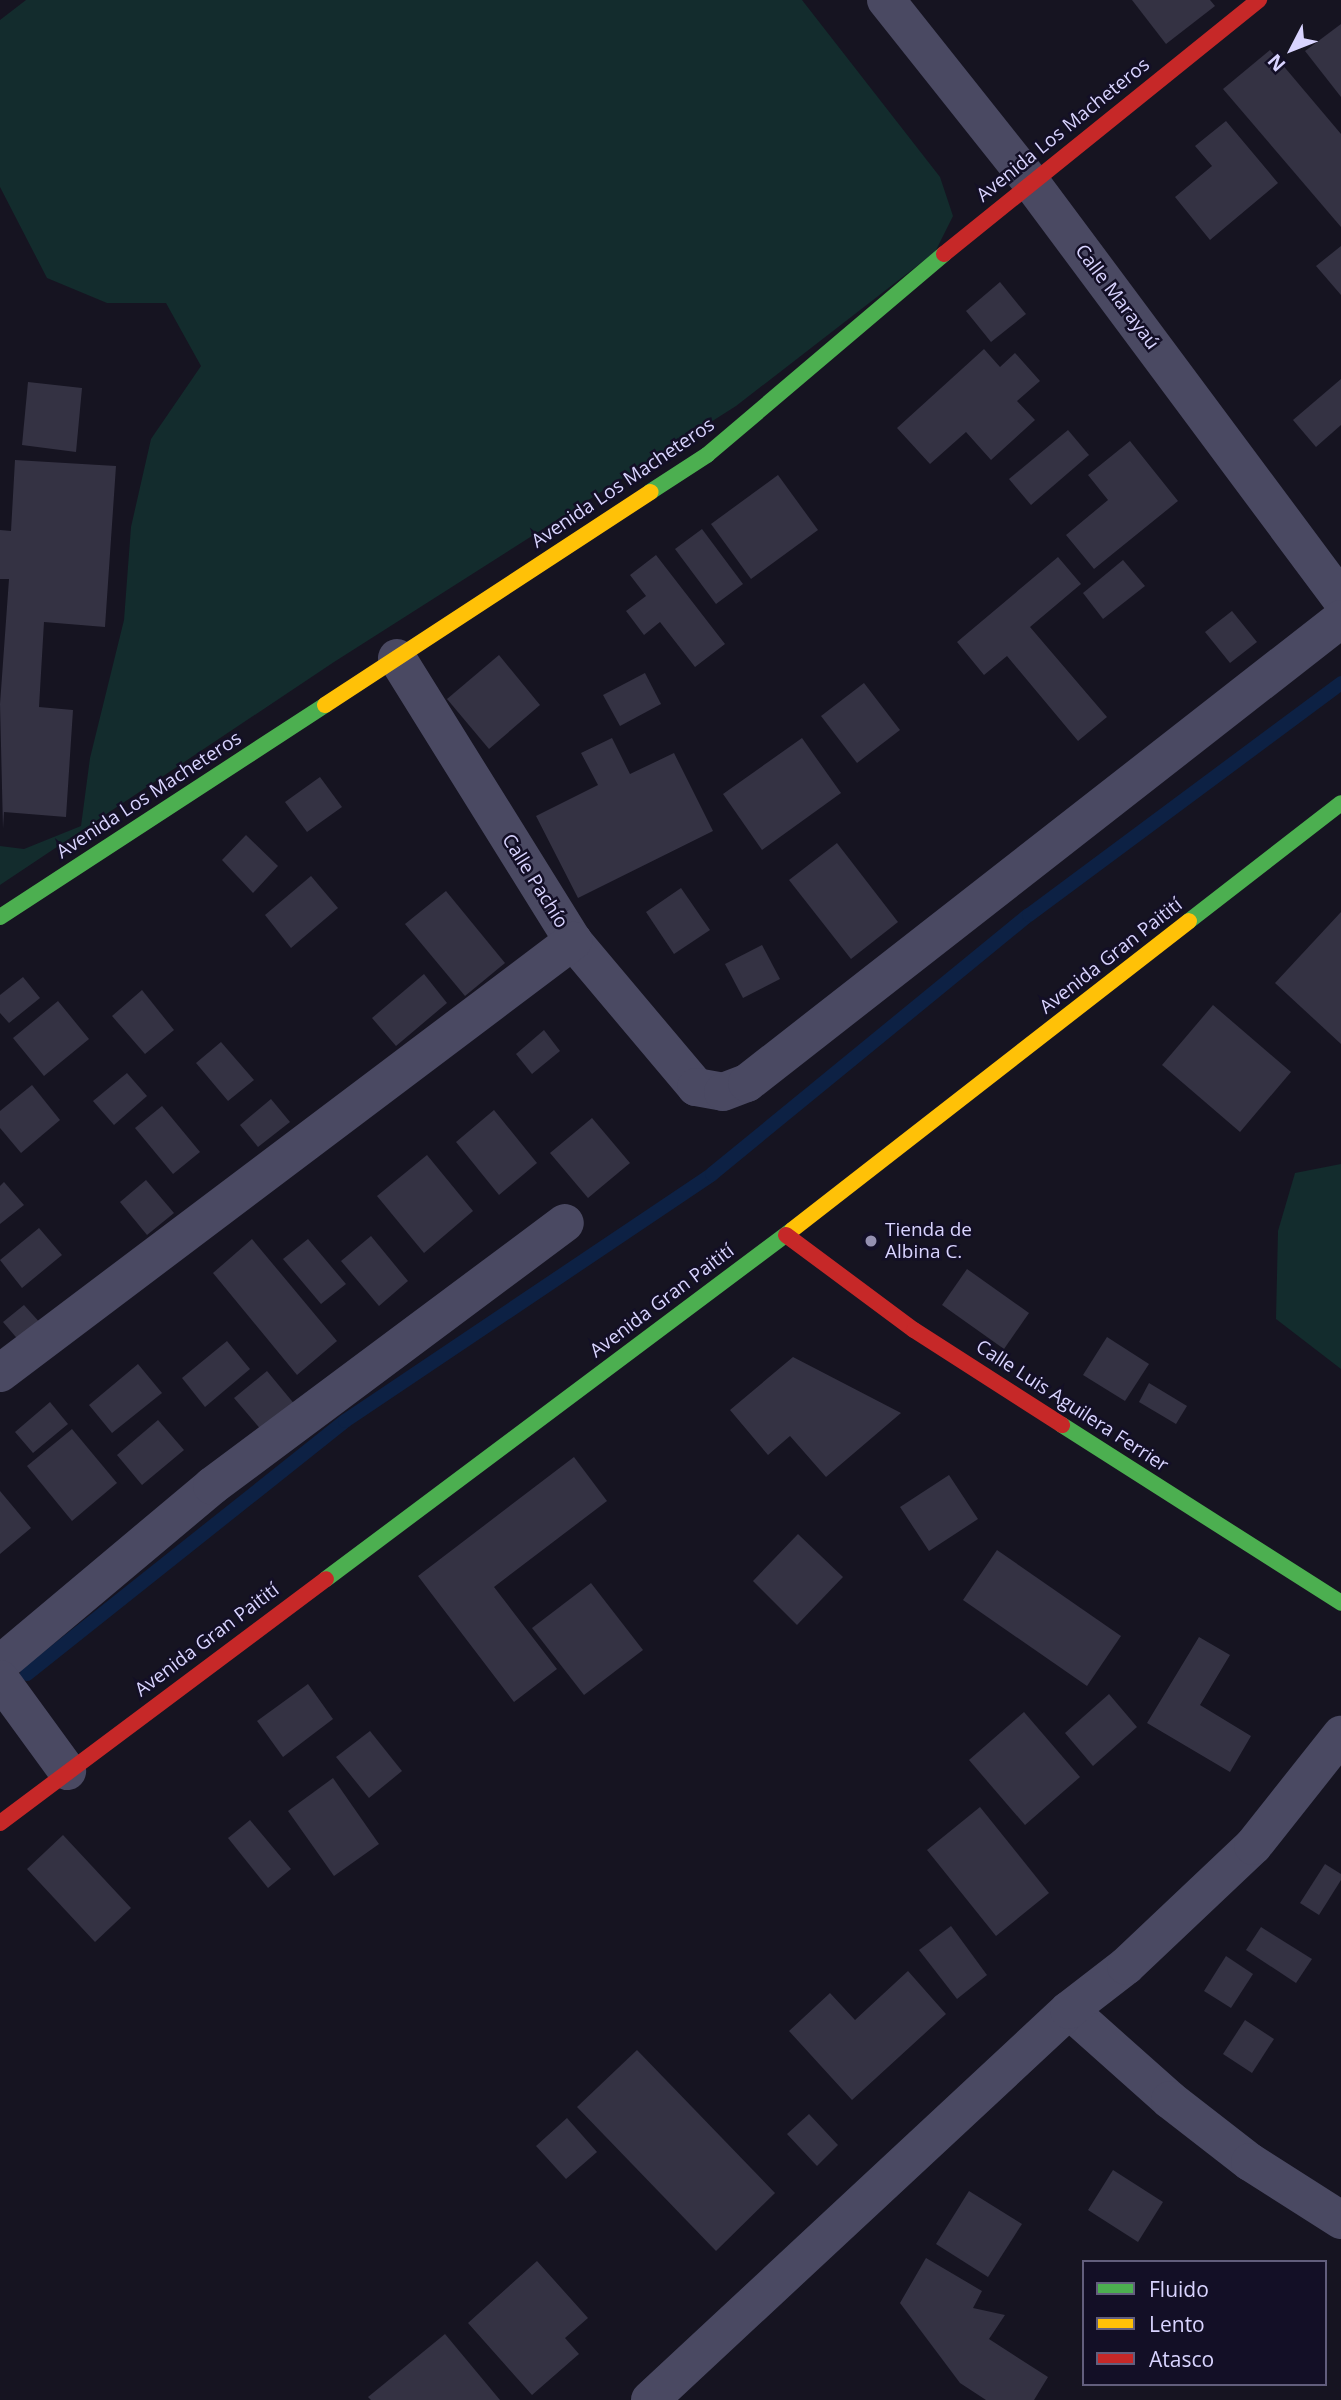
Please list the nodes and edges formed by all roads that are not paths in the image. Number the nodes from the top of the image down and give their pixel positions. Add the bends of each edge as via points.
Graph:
1 (886, 0) edge
2 (1259, 0) edge
3 (1030, 181) junction
4 (1341, 599) edge
5 (1341, 618) edge
6 (397, 658) junction
7 (1341, 803) edge
8 (0, 917) edge
9 (573, 941) junction
10 (565, 1223) dead end
11 (786, 1235) junction
12 (0, 1373) edge
13 (1341, 1603) edge
14 (0, 1664) edge
15 (0, 1679) edge
16 (1341, 1735) edge
17 (67, 1771) junction
18 (0, 1823) edge
19 (1069, 2010) junction
20 (1341, 2220) edge
21 (650, 2400) edge

1 - 3 street, Calle Marayaú
2 - 3 street, Avenida Los Macheteros
3 - 4 street, Calle Marayaú
3 - 6 street, Avenida Los Macheteros via 707,455
5 - 9 street, Calle Pachío via 747,1083 723,1092 696,1087
6 - 8 street, Avenida Los Macheteros
6 - 9 street, Calle Pachío
7 - 11 street, Avenida Gran Paitití
9 - 12 street
10 - 14 street via 212,1486
11 - 13 street, Calle Luis Aguilera Ferrier via 914,1330
11 - 17 street, Avenida Gran Paitití
15 - 17 street
16 - 19 street via 1253,1846 1126,1966
17 - 18 street, Avenida Gran Paitití
19 - 20 street via 1170,2100 1250,2162
19 - 21 street

